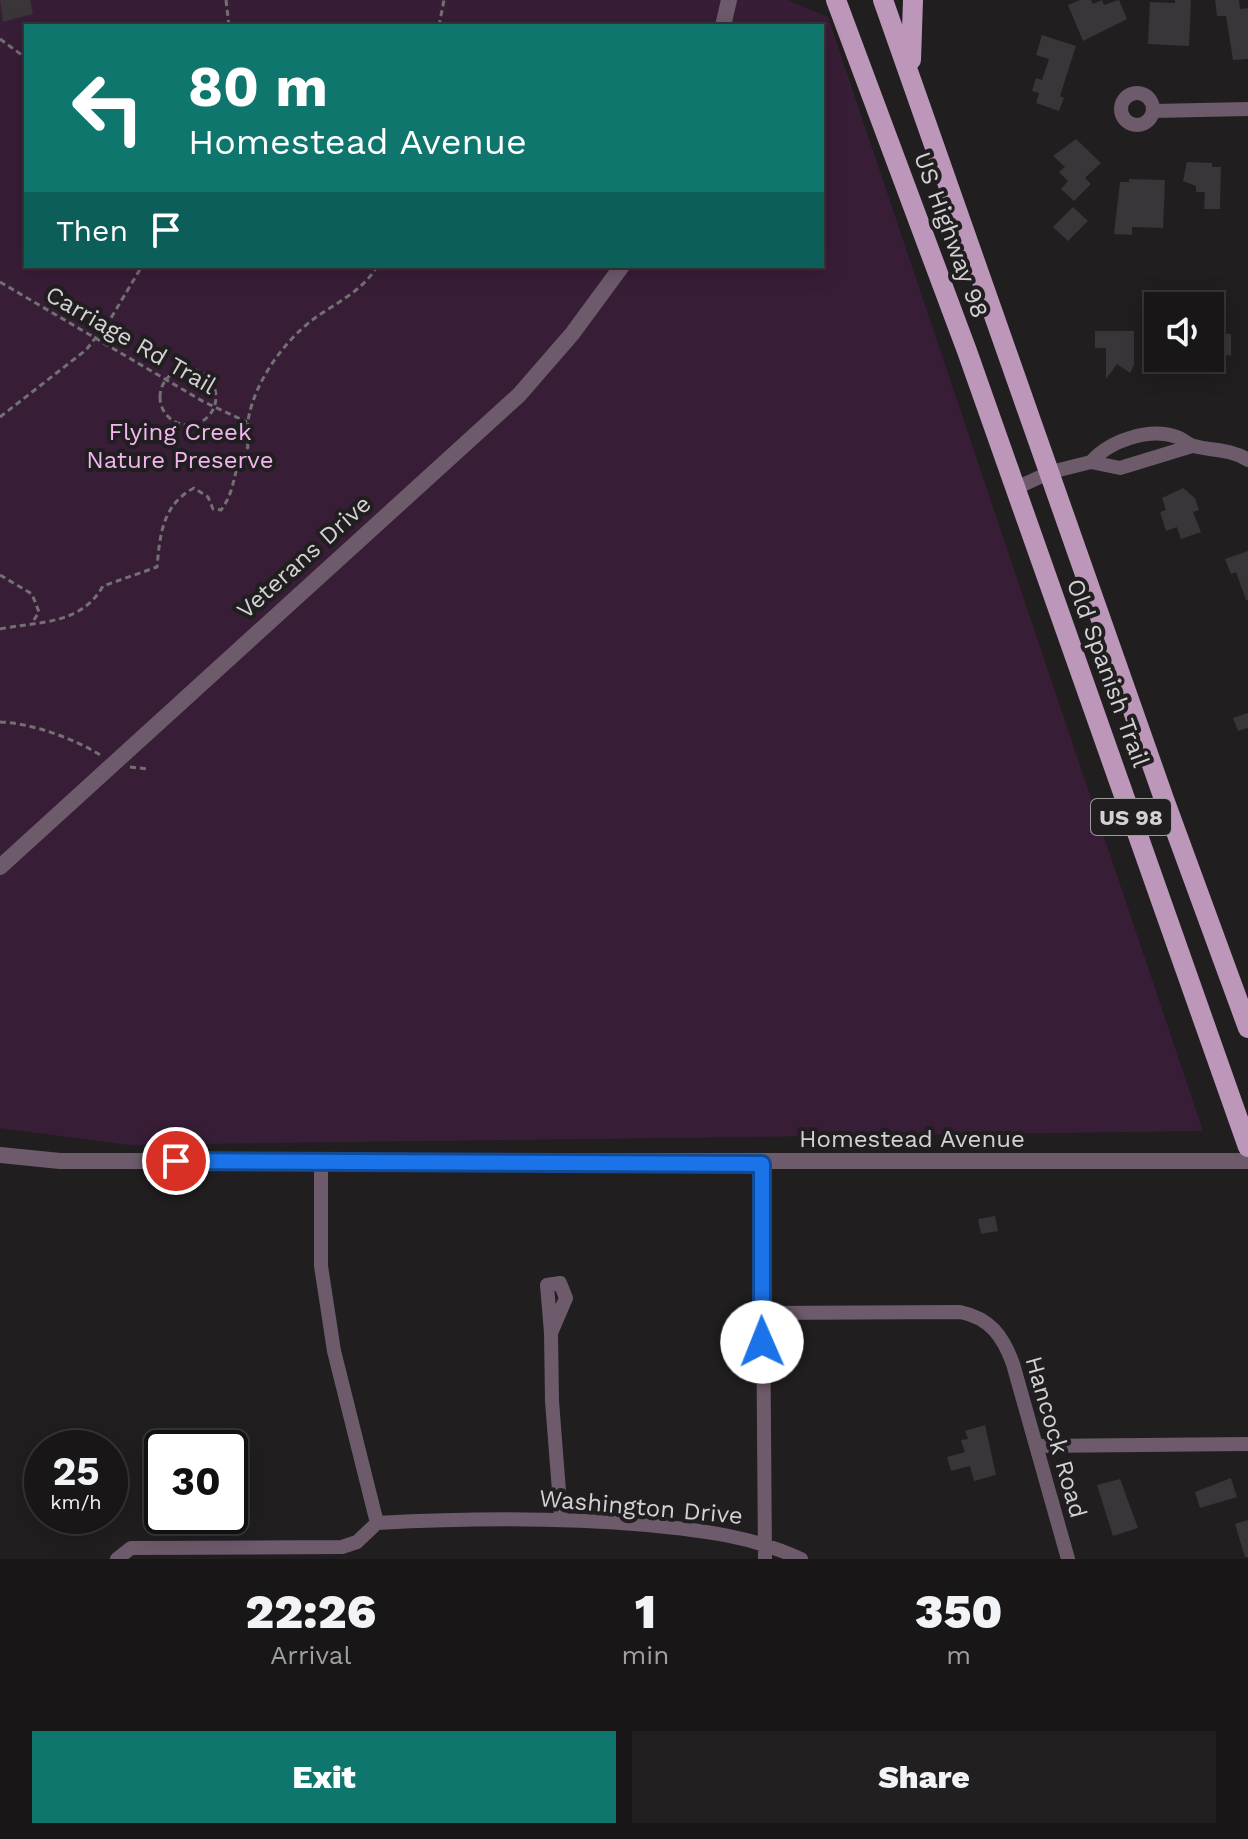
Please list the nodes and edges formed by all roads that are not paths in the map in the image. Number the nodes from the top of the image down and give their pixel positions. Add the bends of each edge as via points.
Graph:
1 (729, 0) edge
2 (836, 0) edge
3 (883, 0) edge
4 (913, 0) edge
5 (723, 24) edge
6 (911, 76) junction
7 (1248, 109) edge
8 (1153, 111) dead end
9 (621, 268) edge
10 (1192, 446) junction
11 (1248, 460) edge
12 (1091, 462) junction
13 (1051, 472) junction
14 (1016, 488) junction
15 (0, 867) edge
16 (1248, 1028) edge
17 (1248, 1147) edge
18 (0, 1155) edge
19 (321, 1161) junction
20 (1248, 1161) edge
21 (762, 1164) junction
22 (761, 1313) junction
23 (551, 1333) dead end
24 (1248, 1444) edge
25 (1037, 1446) junction
26 (561, 1517) junction
27 (377, 1523) junction
28 (765, 1542) junction
29 (117, 1559) edge
30 (765, 1559) edge
31 (801, 1559) edge
32 (1068, 1559) edge

1 - 5 street
2 - 14 main road, US Highway 98 / US 98
3 - 6 main road, US Highway 98 / US 98
4 - 6 main road
6 - 13 main road, US Highway 98 / US 98
7 - 8 street
9 - 15 street, Veterans Drive via 519,395
10 - 11 street
10 - 12 street via 1120,468
10 - 12 street via 1175,436 1133,438 1108,445
12 - 13 street
13 - 14 street
13 - 16 main road, Old Spanish Trail / US 98
14 - 17 main road, Old Spanish Trail / US 98
18 - 19 street, Homestead Avenue via 60,1161
19 - 21 street, Homestead Avenue
19 - 27 street via 321,1266 331,1337
20 - 21 street, Homestead Avenue
21 - 22 street
22 - 25 street, Hancock Road via 974,1315 988,1322 1007,1348
22 - 28 street
23 - 26 street
24 - 25 street
25 - 32 street, Hancock Road
26 - 27 street, Washington Drive
26 - 28 street, Washington Drive
27 - 29 street via 357,1542 342,1547 131,1548
28 - 30 street
28 - 31 street, Washington Drive

